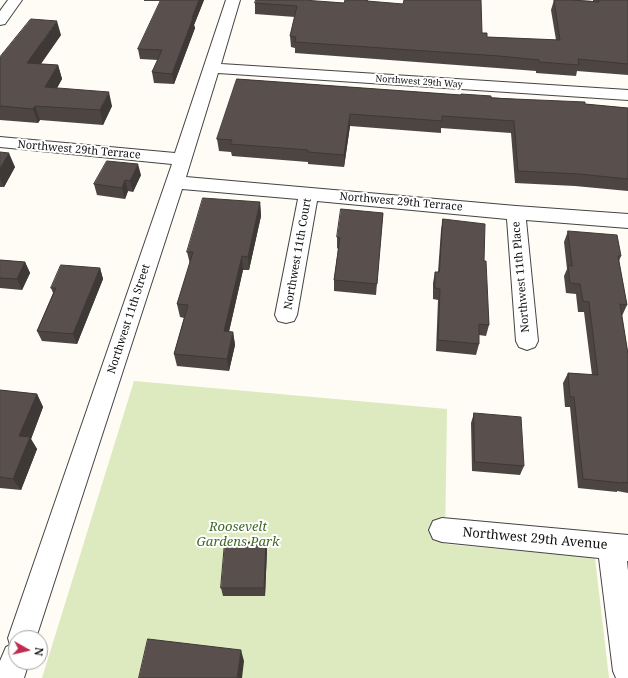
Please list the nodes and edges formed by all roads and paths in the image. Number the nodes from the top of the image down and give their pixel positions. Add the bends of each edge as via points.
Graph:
1 (15, 0) edge
2 (233, 0) edge
3 (0, 21) edge
4 (211, 68) junction
5 (628, 95) edge
6 (0, 142) edge
7 (182, 159) junction
8 (174, 182) junction
9 (309, 194) junction
10 (516, 213) junction
11 (628, 221) edge
12 (286, 316) dead end
13 (527, 341) dead end
14 (442, 530) dead end
15 (619, 547) edge
16 (25, 630) edge
17 (628, 671) edge

1 - 3 street
2 - 4 street, Northwest 11th Street
4 - 5 street, Northwest 29th Way
4 - 7 street, Northwest 11th Street
6 - 7 street, Northwest 29th Terrace
7 - 8 street, Northwest 11th Street
8 - 9 street, Northwest 29th Terrace
8 - 16 street, Northwest 11th Street
9 - 10 street, Northwest 29th Terrace
9 - 12 street, Northwest 11th Court
10 - 11 street, Northwest 29th Terrace
10 - 13 street, Northwest 11th Place
14 - 15 street, Northwest 29th Avenue
15 - 17 street

